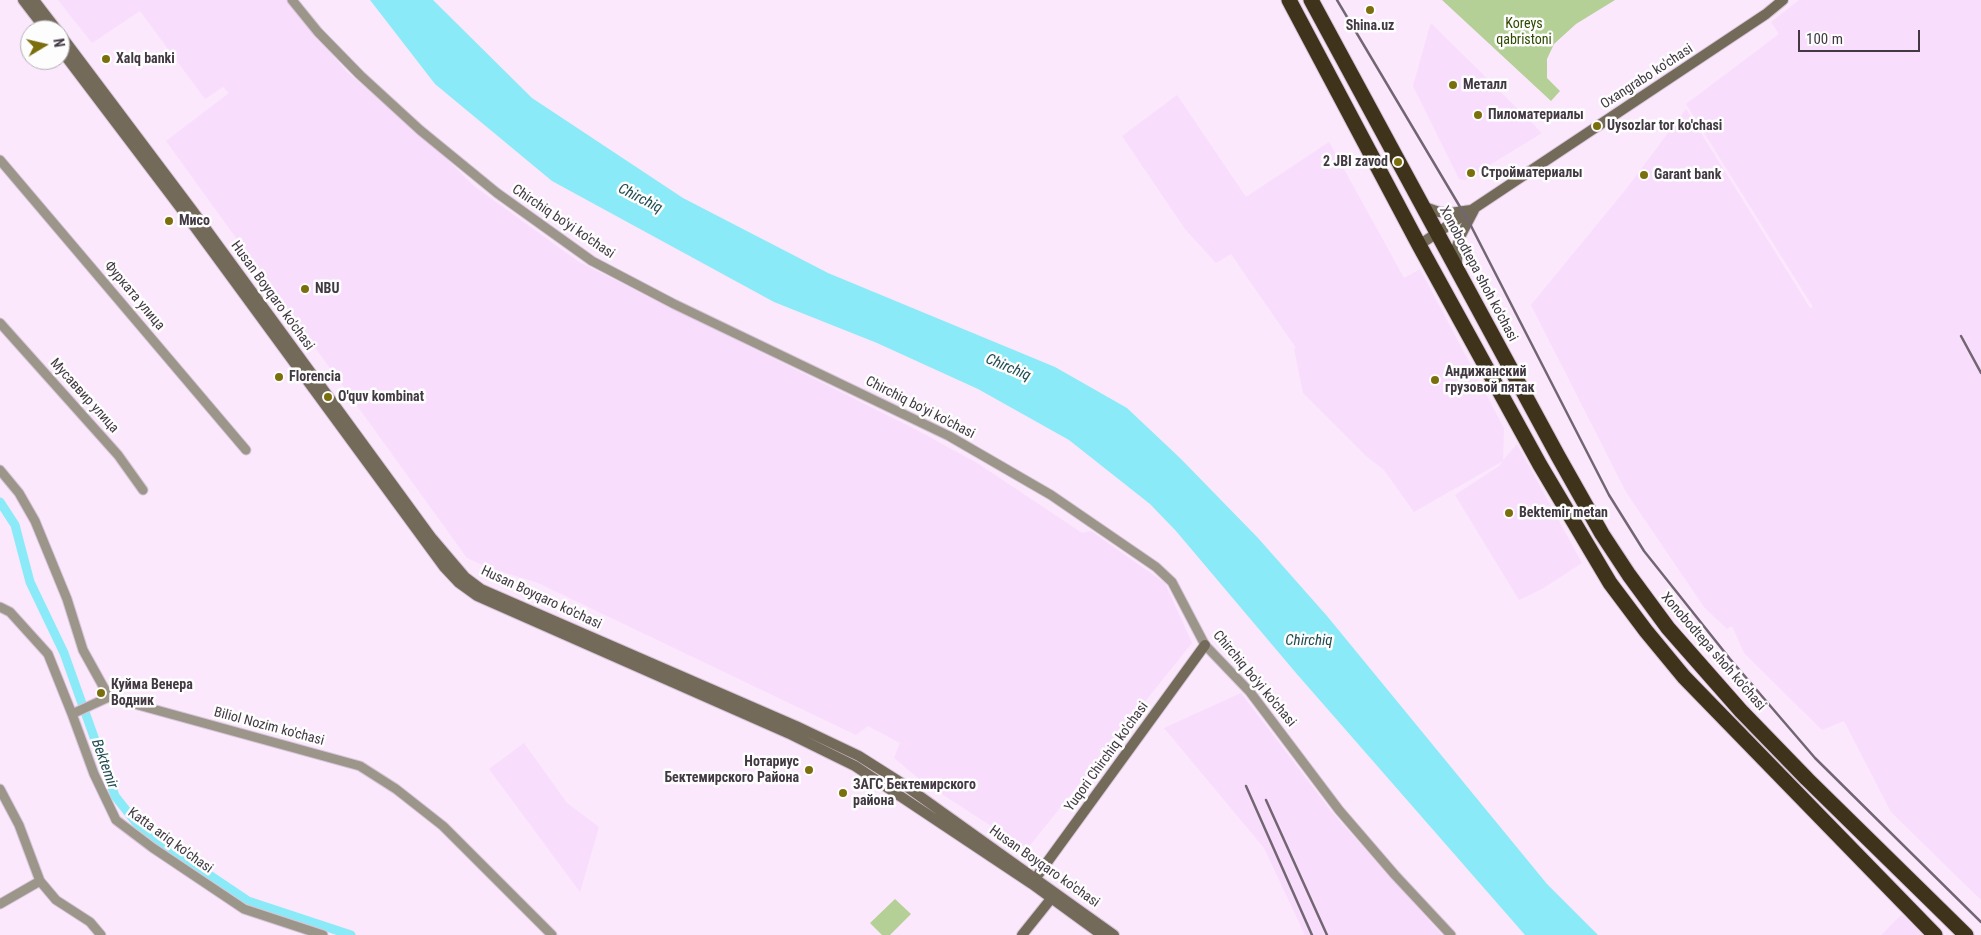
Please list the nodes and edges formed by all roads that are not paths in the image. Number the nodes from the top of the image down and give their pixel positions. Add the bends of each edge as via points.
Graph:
1 (23, 0) edge
2 (34, 0) edge
3 (292, 0) edge
4 (1288, 0) edge
5 (1312, 0) edge
6 (1783, 0) edge
7 (38, 20) edge
8 (49, 20) edge
9 (70, 47) edge
10 (70, 62) edge
11 (0, 160) edge
12 (1422, 206) junction
13 (1474, 209) junction
14 (1437, 233) junction
15 (1419, 244) junction
16 (1457, 269) junction
17 (0, 323) edge
18 (246, 450) dead end
19 (0, 470) edge
20 (143, 490) dead end
21 (0, 608) edge
22 (1205, 645) junction
23 (109, 697) junction
24 (72, 714) junction
25 (794, 730) junction
26 (0, 789) edge
27 (40, 881) junction
28 (1034, 881) junction
29 (1054, 895) junction
30 (0, 904) edge
31 (298, 931) edge
32 (101, 935) edge
33 (324, 935) edge
34 (552, 935) edge
35 (1022, 935) edge
36 (1102, 935) edge
37 (1114, 935) edge
38 (1451, 935) edge
39 (1935, 935) edge
40 (1966, 935) edge

1 - 7 main road
2 - 8 main road
3 - 22 street, Chirchiq bo'yi ko'chasi via 318,32 413,123 497,193 562,241 592,261 674,304 949,436 1051,495 1165,574
4 - 15 highway
5 - 12 highway, Xonobodtepa shoh ko'chasi
6 - 13 main road, Oxangrabo ko'chasi
9 - 25 main road, Husan Boyqaro ko'chasi via 431,537 465,577 481,589
10 - 25 main road, Husan Boyqaro ko'chasi via 459,583 477,596
11 - 18 street, Фурката улица
12 - 13 main road, Oxangrabo ko'chasi via 1450,213
12 - 14 highway, Xonobodtepa shoh ko'chasi
13 - 14 main road, Oxangrabo ko'chasi
13 - 16 main road, Oxangrabo ko'chasi via 1457,246
14 - 15 main road, Oxangrabo ko'chasi
14 - 16 highway, Xonobodtepa shoh ko'chasi
15 - 39 highway via 1540,465 1610,583 1684,677
16 - 40 highway, Xonobodtepa shoh ko'chasi via 1602,534 1668,628 1801,772
17 - 20 street, Мусаввир улица via 118,455
19 - 23 street via 19,493 34,521 67,599 83,650
21 - 24 street, Katta ariq ko'chasi via 10,612 48,654
22 - 28 main road, Yuqori Chirchiq ko'chasi
22 - 38 street, Chirchiq bo'yi ko'chasi via 1250,692 1394,875
23 - 24 street
23 - 34 street, Biliol Nozim ko'chasi via 360,766 443,826
24 - 31 street, Katta ariq ko'chasi via 94,774 116,820 244,909
25 - 28 main road, Husan Boyqaro ko'chasi
26 - 27 street via 19,826
27 - 30 street
27 - 32 street via 56,900 90,922
28 - 29 main road, Husan Boyqaro ko'chasi
29 - 35 main road
29 - 36 main road, Husan Boyqaro ko'chasi
29 - 37 main road, Husan Boyqaro ko'chasi
31 - 33 street, Katta ariq ko'chasi

